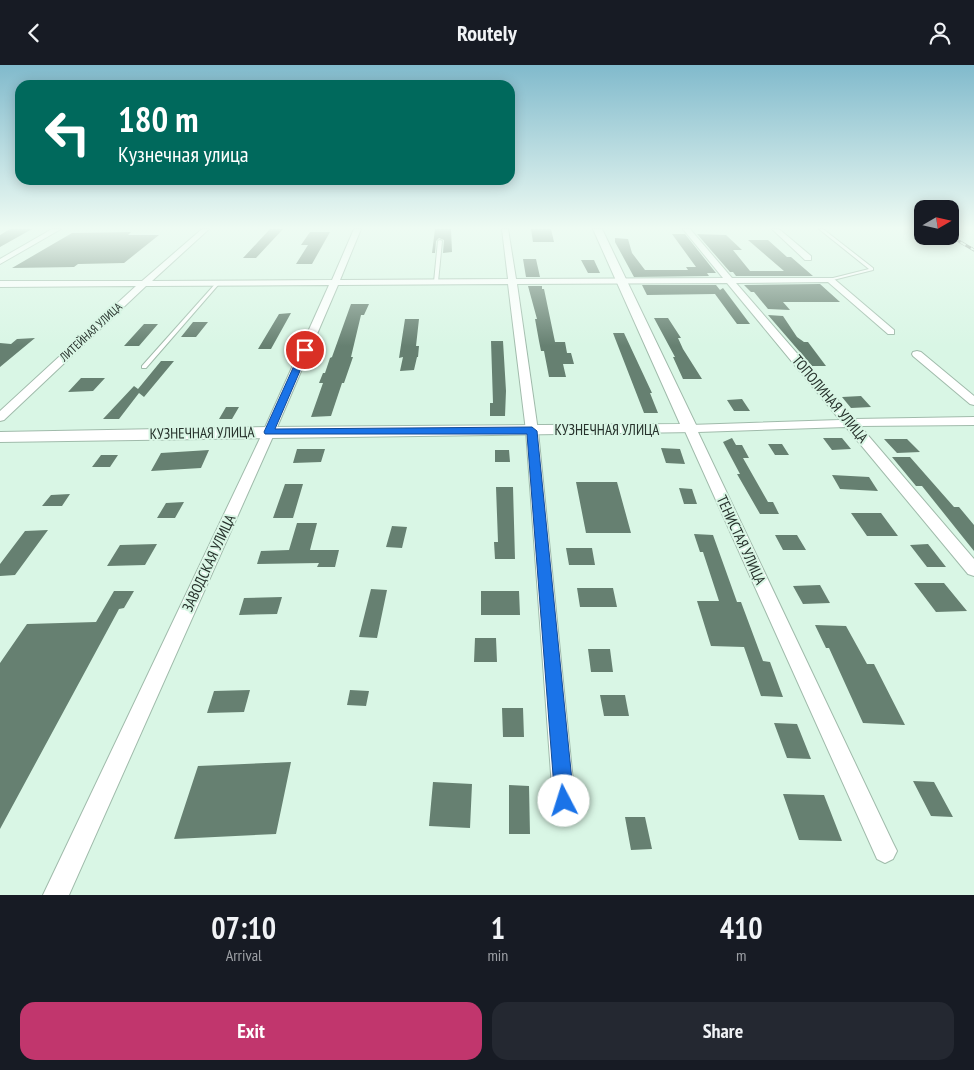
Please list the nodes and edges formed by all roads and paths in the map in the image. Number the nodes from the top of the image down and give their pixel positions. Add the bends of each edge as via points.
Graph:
1 (162, 268) edge
2 (341, 268) edge
3 (437, 268) edge
4 (510, 268) edge
5 (615, 268) edge
6 (720, 268) edge
7 (870, 268) edge
8 (830, 280) junction
9 (512, 281) junction
10 (621, 281) junction
11 (731, 281) junction
12 (436, 282) junction
13 (143, 284) junction
14 (217, 284) junction
15 (334, 284) junction
16 (0, 285) edge
17 (891, 332) dead end
18 (917, 354) dead end
19 (144, 367) dead end
20 (974, 402) edge
21 (0, 417) edge
22 (974, 421) edge
23 (850, 423) junction
24 (690, 429) junction
25 (532, 431) junction
26 (269, 432) junction
27 (0, 437) edge
28 (974, 570) edge
29 (564, 801) dead end
30 (885, 851) dead end
31 (71, 863) junction
32 (56, 895) edge
33 (66, 895) edge

1 - 13 street, ЛИТЕЙНАЯ УЛИЦА
2 - 15 street, ЗАВОДСКАЯ УЛИЦА
3 - 12 lane
4 - 9 street
5 - 10 street, ТЕНИСТАЯ УЛИЦА
6 - 11 street, ТОПОЛИНАЯ УЛИЦА
7 - 8 lane
8 - 11 street
8 - 17 street
9 - 10 street
9 - 12 street
9 - 25 street
10 - 11 street
10 - 24 street, ТЕНИСТАЯ УЛИЦА
11 - 23 street, ТОПОЛИНАЯ УЛИЦА
12 - 15 street
13 - 14 street
13 - 16 street
13 - 21 street, ЛИТЕЙНАЯ УЛИЦА
14 - 15 street
14 - 19 lane
15 - 26 street, ЗАВОДСКАЯ УЛИЦА
18 - 20 street
22 - 23 street, КУЗНЕЧНАЯ УЛИЦА
23 - 24 street, КУЗНЕЧНАЯ УЛИЦА
23 - 28 street, ТОПОЛИНАЯ УЛИЦА
24 - 25 street, КУЗНЕЧНАЯ УЛИЦА
24 - 30 street, ТЕНИСТАЯ УЛИЦА
25 - 26 street, КУЗНЕЧНАЯ УЛИЦА
25 - 29 street
26 - 27 street, КУЗНЕЧНАЯ УЛИЦА
26 - 31 street, ЗАВОДСКАЯ УЛИЦА
31 - 32 street, ЗАВОДСКАЯ УЛИЦА
31 - 33 street

